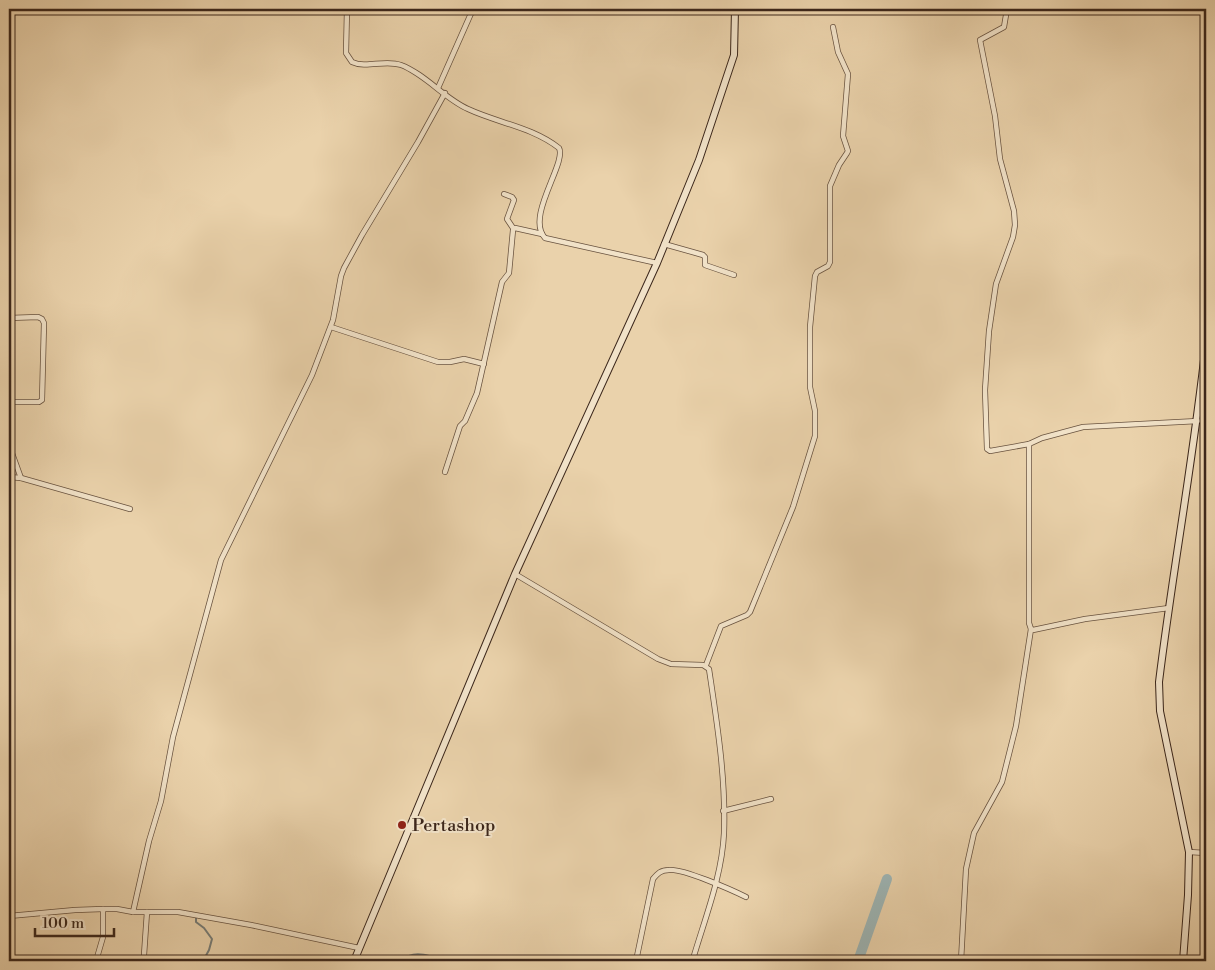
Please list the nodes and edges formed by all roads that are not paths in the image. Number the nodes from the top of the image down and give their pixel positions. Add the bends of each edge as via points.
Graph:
1 (347, 9) edge
2 (473, 9) edge
3 (735, 9) edge
4 (1007, 9) edge
5 (832, 28) dead end
6 (438, 88) junction
7 (445, 94) junction
8 (504, 194) dead end
9 (513, 228) junction
10 (542, 234) junction
11 (664, 244) junction
12 (657, 263) junction
13 (734, 275) dead end
14 (9, 318) edge
15 (331, 327) junction
16 (1206, 342) edge
17 (484, 364) junction
18 (9, 402) edge
19 (1198, 421) junction
20 (1029, 444) junction
21 (9, 445) edge
22 (445, 472) dead end
23 (9, 477) edge
24 (22, 478) junction
25 (130, 510) dead end
26 (515, 574) junction
27 (1169, 608) junction
28 (1031, 629) junction
29 (706, 666) junction
30 (770, 799) dead end
31 (723, 810) junction
32 (1189, 852) junction
33 (1206, 853) edge
34 (716, 884) junction
35 (746, 897) dead end
36 (103, 909) junction
37 (133, 912) junction
38 (147, 912) junction
39 (9, 916) edge
40 (359, 948) junction
41 (144, 955) dead end
42 (692, 958) dead end
43 (96, 961) edge
44 (354, 961) edge
45 (636, 961) edge
46 (961, 961) edge
47 (1183, 961) edge

1 - 6 street via 346,53 352,62 393,63
2 - 6 street
3 - 11 street via 732,60 699,160
4 - 20 street via 1004,27 980,40 1015,225 996,284 989,331 984,390 987,449
5 - 29 street via 848,74 843,136 848,151 830,186 830,262 817,272 814,281 810,387 815,411 815,436 793,507 750,612 721,626
6 - 7 street
7 - 10 street via 466,109 529,131 560,149 561,155 541,214
7 - 15 street via 344,268
8 - 9 street via 514,200 507,219
9 - 10 street
9 - 17 street via 509,273 502,282
10 - 12 street via 546,238
11 - 12 street
11 - 13 street via 703,255 705,265
12 - 26 street
14 - 18 street via 38,317 44,322 42,400
15 - 17 street via 438,362 464,359
15 - 37 street via 312,375 218,568
16 - 19 street
17 - 22 street via 477,394 460,426
19 - 20 street via 1083,427
19 - 27 street
20 - 28 street
21 - 24 street
23 - 24 street
24 - 25 street
26 - 29 street via 658,659 671,664
26 - 40 street
27 - 28 street
27 - 32 street via 1159,682 1160,712
28 - 46 street via 1016,726 1004,775 974,833 966,869
29 - 31 street via 715,710
30 - 31 street
31 - 34 street via 724,834
32 - 33 street
32 - 47 street
34 - 35 street
34 - 42 street
34 - 45 street via 671,869 660,871 653,879
36 - 37 street
36 - 39 street
36 - 43 street via 103,937
37 - 38 street
38 - 40 street via 178,912
38 - 41 street
40 - 44 street

